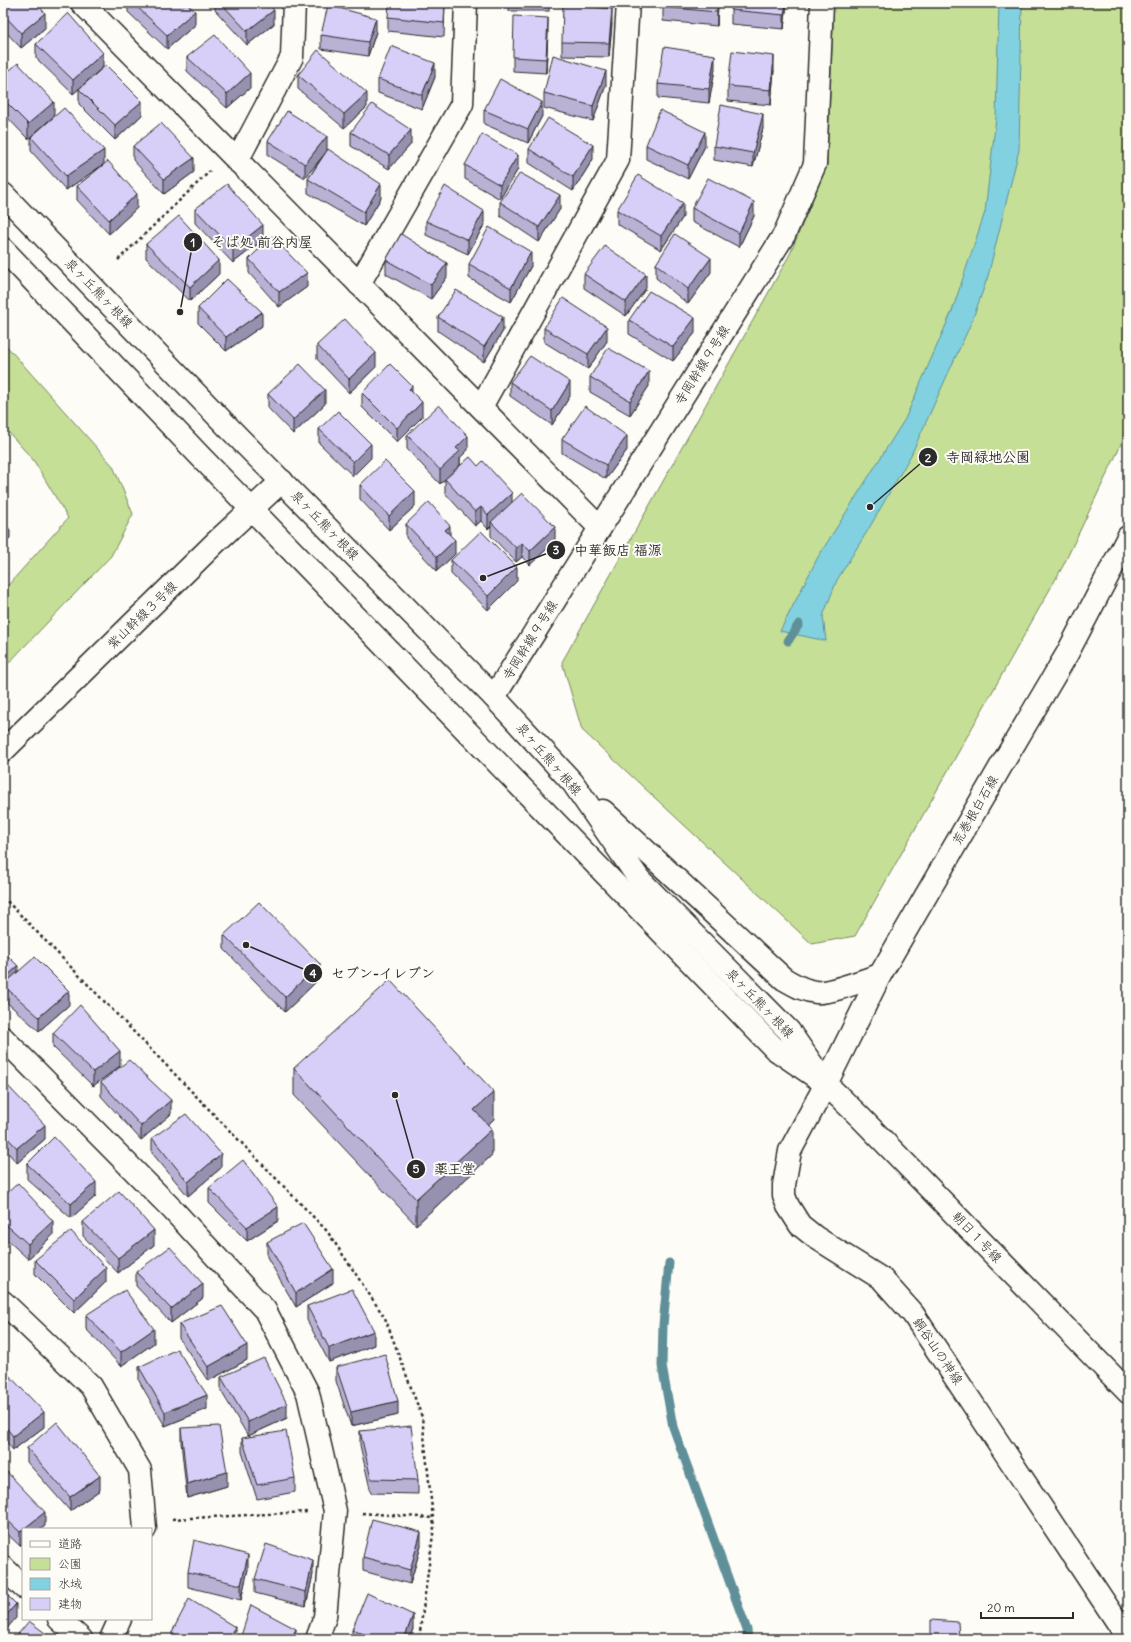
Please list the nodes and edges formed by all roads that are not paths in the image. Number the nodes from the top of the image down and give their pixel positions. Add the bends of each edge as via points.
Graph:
1 (82, 3) edge
2 (294, 3) edge
3 (466, 3) edge
4 (628, 3) edge
5 (822, 3) edge
6 (233, 156) junction
7 (3, 194) edge
8 (3, 250) edge
9 (359, 284) junction
10 (482, 407) junction
11 (282, 481) junction
12 (252, 509) junction
13 (600, 528) junction
14 (1128, 537) edge
15 (494, 697) junction
16 (3, 751) edge
17 (573, 783) junction
18 (880, 975) junction
19 (3, 1038) edge
20 (826, 1084) junction
21 (3, 1302) edge
22 (1128, 1392) edge
23 (145, 1525) edge
24 (3, 1568) edge
25 (22, 1586) edge
26 (60, 1620) edge
27 (120, 1620) edge
28 (1128, 1638) edge
29 (81, 1639) edge
30 (111, 1639) edge
31 (317, 1639) edge

1 - 6 street
2 - 6 street via 292,57
3 - 9 street via 462,104
4 - 10 street via 618,160
5 - 13 street, 寺岡幹線９号線 via 815,164 784,235
6 - 9 street
7 - 11 street, 泉ヶ丘熊ヶ根線
8 - 12 street, 泉ヶ丘熊ヶ根線
9 - 10 street
10 - 13 street
11 - 12 street, 紫山幹線３号線
11 - 15 street, 泉ヶ丘熊ヶ根線
12 - 16 street, 紫山幹線３号線
12 - 20 street, 泉ヶ丘熊ヶ根線 via 775,1049
13 - 15 street, 寺岡幹線９号線
14 - 18 street, 荒巻根白石線 via 1067,654
15 - 17 street, 泉ヶ丘熊ヶ根線
17 - 18 street via 784,979 818,993
17 - 20 street, 泉ヶ丘熊ヶ根線 via 639,879 789,1032
18 - 20 street, 荒巻根白石線
19 - 31 street via 173,1210 265,1310 308,1393 335,1511 325,1617
20 - 22 street, 朝日１号線
20 - 28 street, 銅谷山の神線 via 790,1151 784,1196 792,1215 815,1237 882,1279 913,1314
21 - 23 street via 91,1386 140,1470
24 - 25 street
26 - 29 street
27 - 30 street

